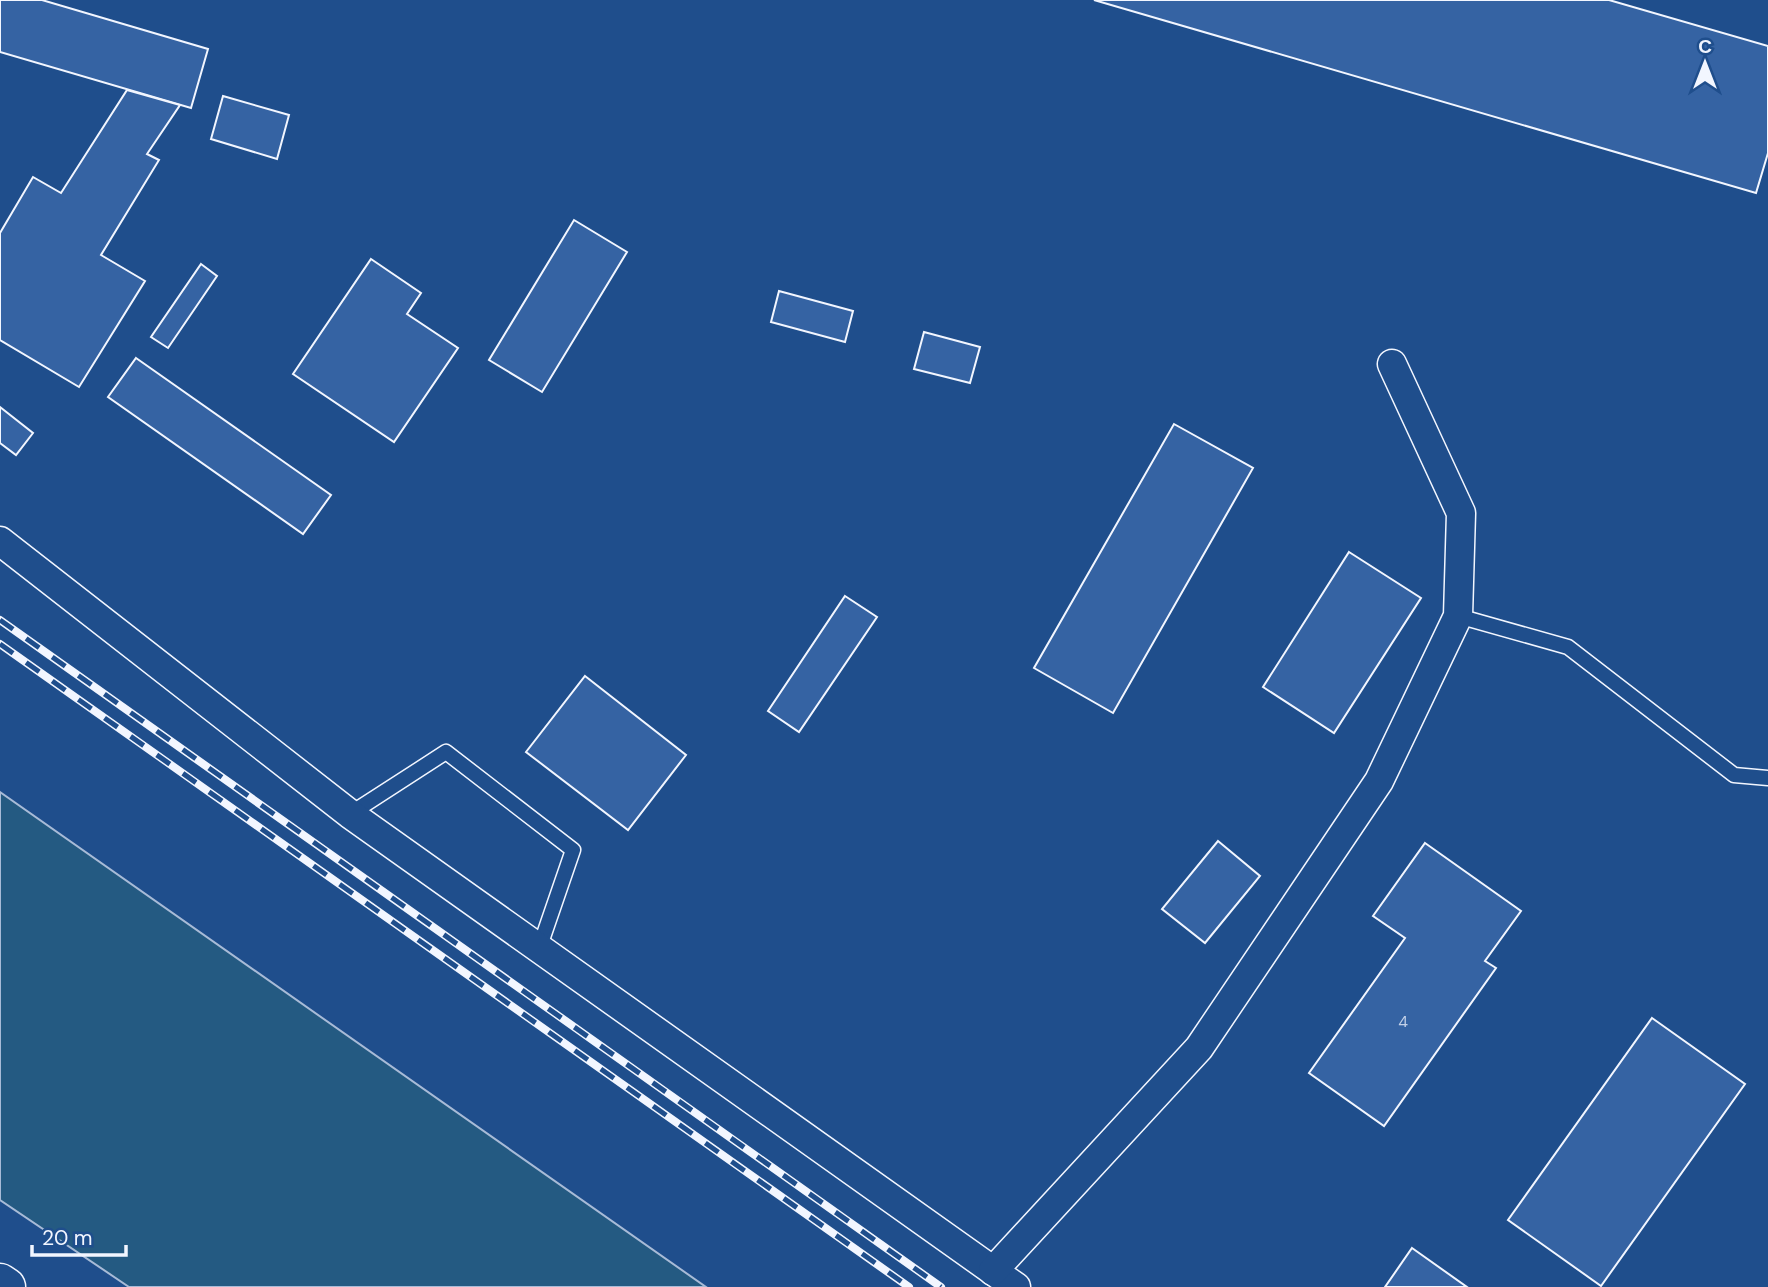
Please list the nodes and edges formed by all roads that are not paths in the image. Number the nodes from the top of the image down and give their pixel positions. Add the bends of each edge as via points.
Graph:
1 (1392, 364) dead end
2 (0, 541) edge
3 (1458, 616) junction
4 (1768, 778) edge
5 (350, 814) junction
6 (540, 947) junction
7 (1004, 1279) edge
8 (0, 1283) edge
9 (6, 1287) edge

1 - 3 street via 1461,513
2 - 5 street
3 - 4 lane via 1568,647 1734,775
3 - 7 street via 1379,781 1199,1048
5 - 6 street
5 - 6 lane via 446,752 573,850
6 - 7 street
8 - 9 main road

